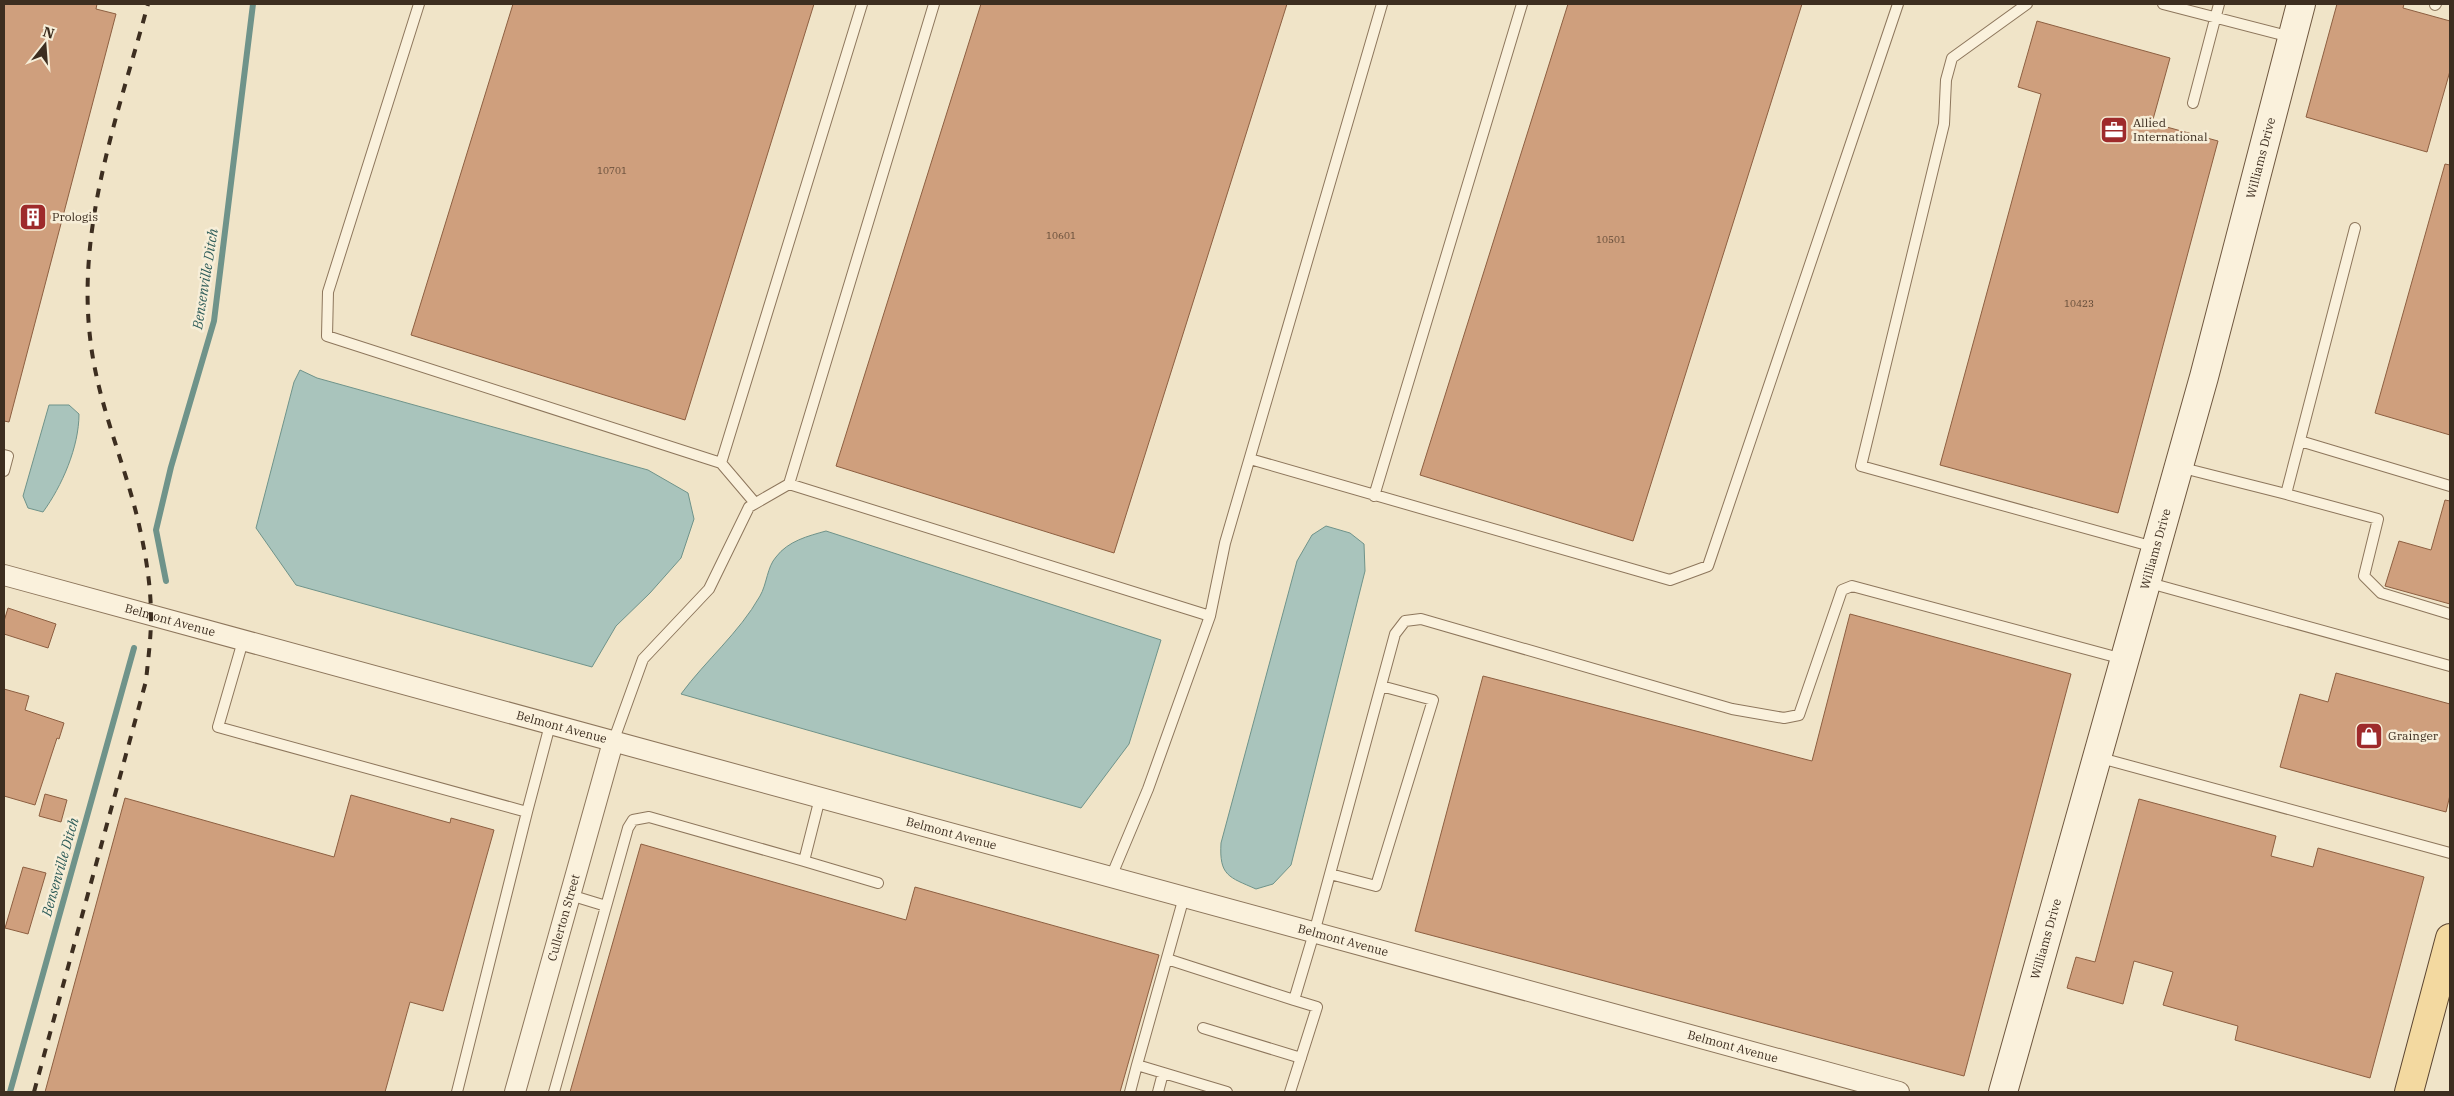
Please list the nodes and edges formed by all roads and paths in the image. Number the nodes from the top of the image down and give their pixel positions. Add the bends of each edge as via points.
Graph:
1 (418, 4) edge
2 (862, 4) edge
3 (934, 4) edge
4 (1382, 4) edge
5 (1522, 4) edge
6 (1898, 4) edge
7 (2028, 4) edge
8 (2163, 4) edge
9 (2219, 4) edge
10 (2300, 4) edge
11 (2215, 18) junction
12 (2292, 38) junction
13 (2193, 103) dead end
14 (2355, 228) dead end
15 (2300, 441) junction
16 (4, 455) edge
17 (1250, 459) junction
18 (722, 463) junction
19 (2178, 467) junction
20 (4, 471) edge
21 (788, 484) junction
22 (2450, 486) edge
23 (2286, 494) junction
24 (1374, 496) junction
25 (755, 503) junction
26 (2155, 547) junction
27 (4, 576) edge
28 (2145, 582) junction
29 (2450, 614) edge
30 (1210, 616) junction
31 (243, 641) junction
32 (2123, 659) junction
33 (2450, 666) edge
34 (1381, 686) junction
35 (550, 725) junction
36 (613, 742) junction
37 (2096, 757) junction
38 (820, 798) junction
39 (527, 812) junction
40 (2450, 853) edge
41 (804, 861) junction
42 (1330, 874) junction
43 (1111, 877) junction
44 (878, 883) dead end
45 (570, 896) junction
46 (1184, 898) junction
47 (606, 906) junction
48 (1314, 933) junction
49 (2450, 938) edge
50 (1167, 959) junction
51 (1294, 1000) junction
52 (1203, 1028) dead end
53 (1301, 1058) junction
54 (1137, 1065) junction
55 (1163, 1073) junction
56 (457, 1092) edge
57 (515, 1092) edge
58 (554, 1092) edge
59 (1130, 1092) edge
60 (1158, 1092) edge
61 (1227, 1092) edge
62 (1290, 1092) edge
63 (1899, 1092) edge
64 (2003, 1092) edge
65 (2409, 1092) edge

1 - 18 lane via 328,292 327,336
2 - 18 lane
3 - 21 lane
4 - 17 lane
5 - 24 lane
6 - 24 lane via 1708,566 1670,580
7 - 26 lane via 1952,58 1946,80 1944,124 1862,466
8 - 11 lane
9 - 11 lane
10 - 12 main road, Williams Drive
11 - 12 lane
11 - 13 lane
12 - 19 main road, Williams Drive
14 - 15 lane
15 - 22 lane
15 - 23 lane
16 - 20 lane via 8,456
17 - 24 lane
17 - 30 lane via 1225,543
18 - 25 lane
19 - 23 lane
19 - 26 main road, Williams Drive
21 - 25 lane
21 - 30 lane
23 - 29 lane via 2378,520 2364,576 2381,593
25 - 36 lane via 749,507 709,589 643,659
26 - 28 main road, Williams Drive
27 - 31 street, Belmont Avenue
28 - 32 main road, Williams Drive
28 - 33 lane
30 - 43 lane via 1148,789
31 - 35 street, Belmont Avenue
31 - 39 lane via 218,727
32 - 34 lane via 1852,586 1842,590 1799,715 1784,718 1732,709 1421,619 1405,621 1395,634
32 - 37 main road, Williams Drive
34 - 42 lane
34 - 42 lane via 1433,700 1376,886
35 - 36 street, Belmont Avenue
35 - 39 lane
36 - 38 street, Belmont Avenue
36 - 45 street, Cullerton Street
37 - 40 lane
37 - 64 main road, Williams Drive
38 - 41 lane
38 - 43 street, Belmont Avenue
39 - 56 lane
41 - 44 lane
41 - 47 lane via 641,817 628,828
42 - 48 lane
43 - 46 street, Belmont Avenue
45 - 47 lane
45 - 57 street, Cullerton Street
46 - 48 street, Belmont Avenue
46 - 50 lane
47 - 58 lane
48 - 51 lane
48 - 63 street, Belmont Avenue
49 - 65 main road
50 - 51 lane
50 - 54 lane
51 - 53 lane via 1317,1007
52 - 53 lane
53 - 62 lane
54 - 55 lane
54 - 59 lane
55 - 60 lane
55 - 61 lane

